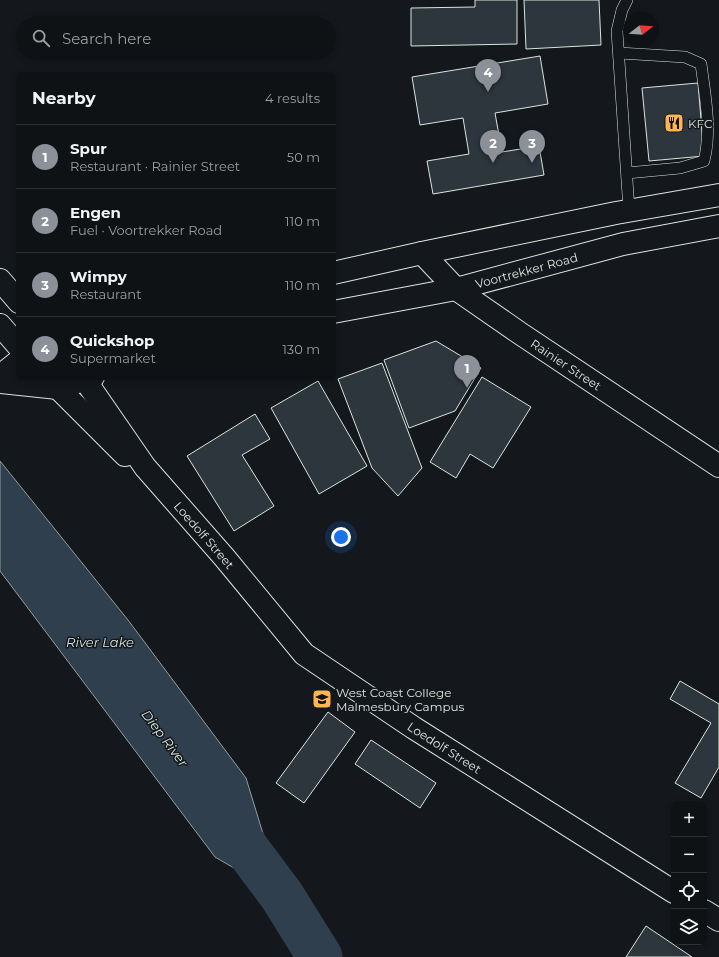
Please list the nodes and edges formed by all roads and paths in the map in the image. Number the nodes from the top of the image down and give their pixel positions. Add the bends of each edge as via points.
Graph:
1 (627, 0) edge
2 (619, 53) junction
3 (627, 173) junction
4 (719, 195) edge
5 (629, 210) junction
6 (719, 226) edge
7 (422, 253) junction
8 (336, 273) edge
9 (0, 280) edge
10 (456, 288) junction
11 (16, 299) edge
12 (336, 311) edge
13 (0, 325) edge
14 (16, 344) edge
15 (16, 364) edge
16 (0, 376) edge
17 (70, 380) edge
18 (88, 380) edge
19 (0, 382) edge
20 (53, 382) edge
21 (719, 466) edge
22 (145, 467) junction
23 (671, 890) edge
24 (707, 912) edge
25 (719, 920) edge

1 - 2 lane via 617,31
2 - 3 lane
2 - 3 lane via 685,57 701,64 708,147 704,161 680,168
3 - 5 lane
4 - 5 street
5 - 7 street
6 - 10 street, Voortrekker Road via 623,244
7 - 8 street
7 - 10 street, Rainier Street
9 - 11 street
10 - 12 street, Voortrekker Road
10 - 21 street, Rainier Street
13 - 14 street
15 - 16 street
17 - 20 street
18 - 22 street, Loedolf Street
19 - 20 street
20 - 22 street, Loedolf Street via 129,460
22 - 23 street, Loedolf Street via 304,654 414,728
24 - 25 street

